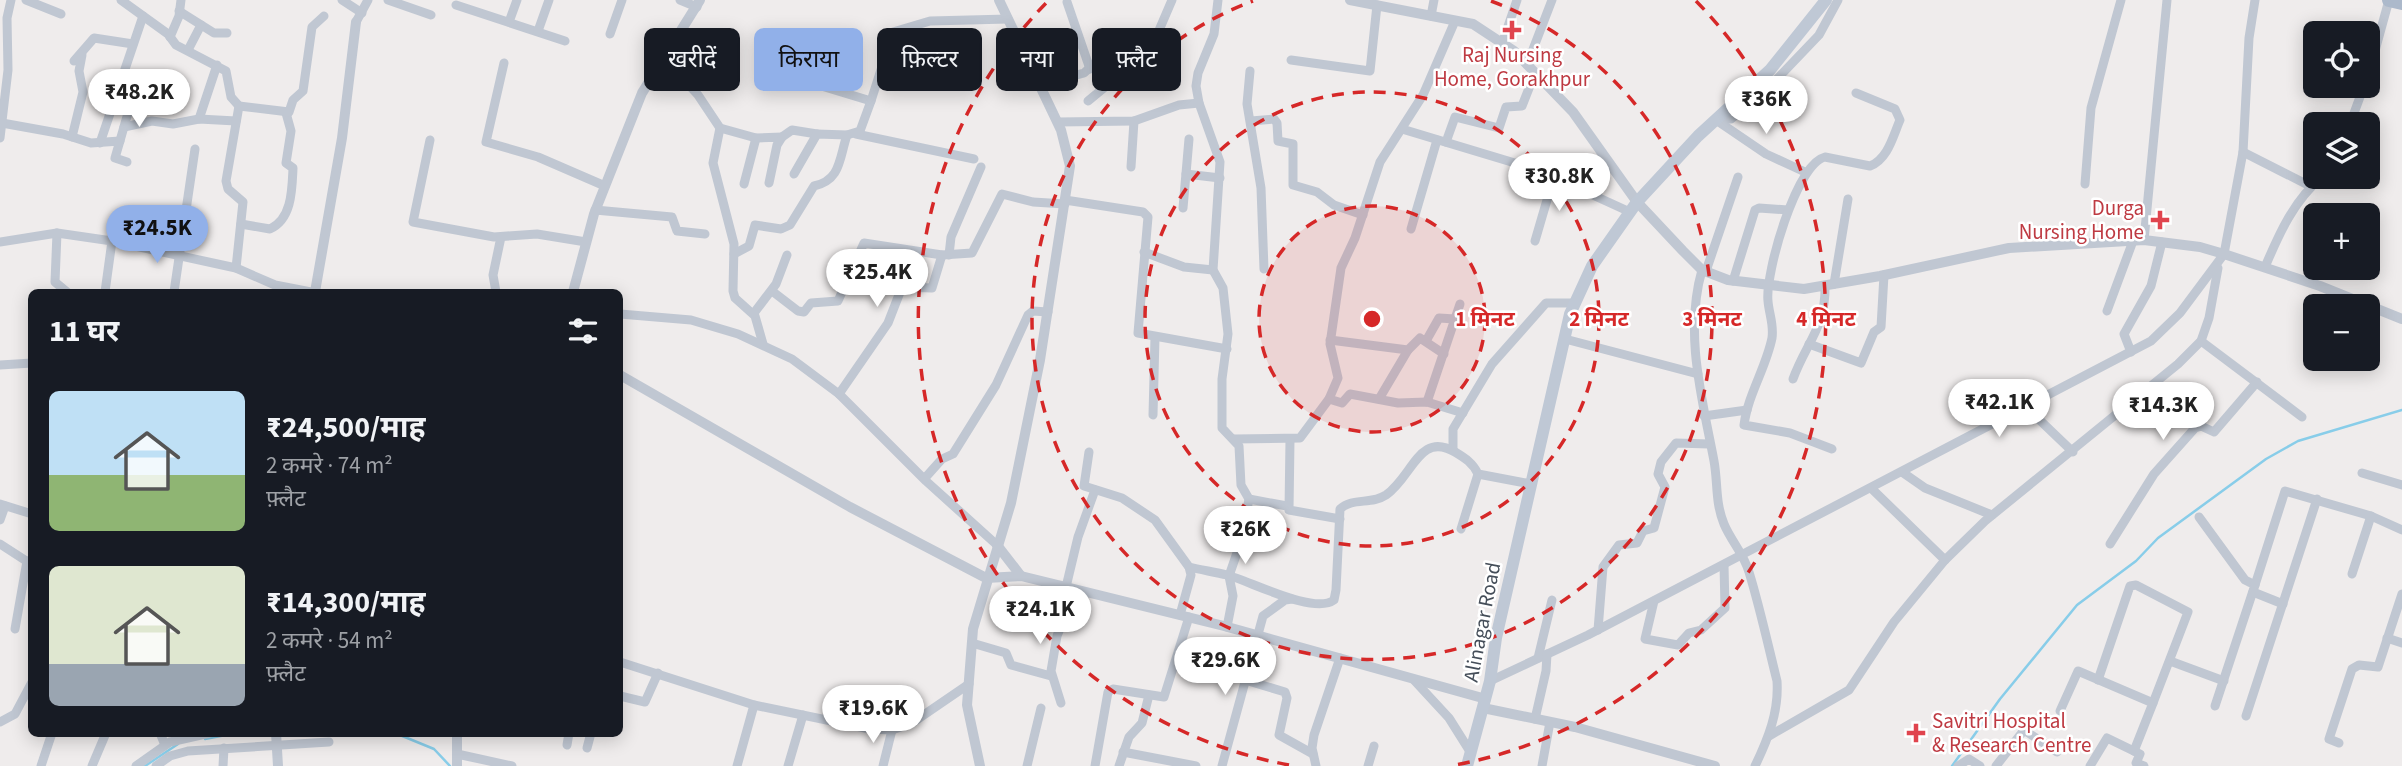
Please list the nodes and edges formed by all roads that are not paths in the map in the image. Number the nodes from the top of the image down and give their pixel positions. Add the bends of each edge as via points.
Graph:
1 (11, 0) edge
2 (26, 0) edge
3 (121, 0) edge
4 (181, 0) edge
5 (342, 0) edge
6 (368, 0) edge
7 (388, 0) edge
8 (517, 0) edge
9 (549, 0) edge
10 (622, 0) edge
11 (680, 0) edge
12 (999, 0) edge
13 (1172, 0) edge
14 (1218, 0) edge
15 (1350, 0) edge
16 (1434, 0) edge
17 (1517, 0) edge
18 (1552, 0) edge
19 (1826, 0) edge
20 (1838, 0) edge
21 (2122, 0) edge
22 (2167, 0) edge
23 (2255, 0) edge
24 (2389, 0) edge
25 (1067, 2) dead end
26 (1374, 3) edge
27 (2402, 3) edge
28 (699, 4) edge
29 (456, 5) dead end
30 (179, 11) junction
31 (61, 14) dead end
32 (432, 15) dead end
33 (143, 16) junction
34 (324, 16) dead end
35 (1431, 16) junction
36 (359, 17) junction
37 (1008, 19) junction
38 (1455, 21) junction
39 (509, 22) junction
40 (201, 25) junction
41 (683, 28) edge
42 (1012, 28) edge
43 (538, 32) junction
44 (226, 33) dead end
45 (2380, 33) edge
46 (610, 34) dead end
47 (170, 37) junction
48 (565, 41) dead end
49 (133, 44) junction
50 (1502, 44) junction
51 (188, 50) junction
52 (1291, 60) dead end
53 (504, 62) dead end
54 (217, 65) junction
55 (1090, 69) joint
56 (1531, 69) junction
57 (1250, 71) dead end
58 (1078, 75) edge
59 (3, 83) edge
60 (644, 90) edge
61 (694, 91) edge
62 (838, 91) edge
63 (1043, 91) edge
64 (1856, 93) dead end
65 (871, 101) junction
66 (1088, 101) dead end
67 (1199, 103) junction
68 (130, 106) dead end
69 (239, 106) junction
70 (286, 113) junction
71 (1721, 115) junction
72 (200, 119) junction
73 (236, 121) junction
74 (1134, 121) junction
75 (1251, 121) junction
76 (1058, 122) junction
77 (124, 127) junction
78 (720, 128) junction
79 (1, 129) edge
80 (1402, 130) junction
81 (817, 134) junction
82 (851, 135) junction
83 (72, 137) junction
84 (0, 138) edge
85 (756, 138) junction
86 (782, 138) junction
87 (1189, 139) dead end
88 (430, 140) dead end
89 (120, 141) junction
90 (1442, 141) junction
91 (100, 144) junction
92 (195, 149) dead end
93 (2243, 152) junction
94 (974, 159) dead end
95 (127, 162) dead end
96 (981, 167) dead end
97 (1131, 167) dead end
98 (1805, 172) junction
99 (794, 174) dead end
100 (1186, 174) junction
101 (1554, 176) junction
102 (1738, 177) dead end
103 (1220, 178) junction
104 (2303, 182) edge
105 (769, 183) dead end
106 (744, 184) dead end
107 (2085, 184) dead end
108 (605, 186) junction
109 (2308, 189) edge
110 (1849, 199) dead end
111 (1065, 202) junction
112 (1634, 207) junction
113 (1182, 208) dead end
114 (595, 210) junction
115 (1788, 211) junction
116 (1363, 215) junction
117 (241, 224) junction
118 (1411, 229) dead end
119 (57, 233) junction
120 (705, 234) dead end
121 (500, 237) junction
122 (2139, 240) junction
123 (1535, 241) dead end
124 (0, 242) edge
125 (112, 242) junction
126 (586, 242) junction
127 (2162, 242) junction
128 (1144, 252) junction
129 (734, 254) junction
130 (182, 255) junction
131 (788, 255) dead end
132 (946, 255) junction
133 (2222, 258) junction
134 (2265, 267) junction
135 (236, 268) junction
136 (1264, 269) dead end
137 (1213, 270) junction
138 (1704, 271) junction
139 (1884, 275) junction
140 (1733, 281) junction
141 (1769, 285) junction
142 (1829, 285) junction
143 (63, 289) edge
144 (105, 289) edge
145 (175, 289) edge
146 (297, 289) edge
147 (314, 289) edge
148 (495, 289) edge
149 (574, 289) edge
150 (772, 291) junction
151 (1575, 303) junction
152 (1460, 304) dead end
153 (2107, 311) dead end
154 (1048, 312) junction
155 (754, 313) junction
156 (623, 314) edge
157 (1455, 319) junction
158 (2402, 319) edge
159 (1155, 337) junction
160 (1565, 339) junction
161 (1330, 340) junction
162 (1426, 341) junction
163 (2201, 341) junction
164 (762, 344) junction
165 (1809, 344) junction
166 (1227, 349) junction
167 (1408, 350) junction
168 (2131, 352) junction
169 (1444, 354) junction
170 (28, 363) edge
171 (0, 365) edge
172 (1698, 374) junction
173 (623, 377) edge
174 (1793, 379) dead end
175 (2257, 382) junction
176 (838, 394) junction
177 (1329, 399) junction
178 (1379, 399) junction
179 (1427, 402) junction
180 (2027, 408) junction
181 (1746, 410) junction
182 (1463, 413) junction
183 (1153, 415) dead end
184 (1704, 416) junction
185 (2302, 416) dead end
186 (1234, 439) junction
187 (1290, 440) junction
188 (1709, 444) junction
189 (1832, 449) dead end
190 (1453, 450) junction
191 (1089, 452) dead end
192 (2073, 452) junction
193 (1902, 472) junction
194 (2362, 473) dead end
195 (1478, 474) junction
196 (925, 478) junction
197 (1531, 484) junction
198 (2402, 485) edge
199 (1871, 488) junction
200 (1095, 490) junction
201 (1249, 499) junction
202 (2317, 499) junction
203 (3, 505) edge
204 (1287, 506) junction
205 (28, 513) edge
206 (1992, 516) junction
207 (2371, 516) junction
208 (2199, 517) dead end
209 (1340, 519) junction
210 (0, 520) edge
211 (1461, 529) dead end
212 (2402, 530) edge
213 (0, 544) edge
214 (2110, 544) dead end
215 (997, 545) junction
216 (1742, 555) junction
217 (1945, 560) junction
218 (28, 562) edge
219 (1724, 565) junction
220 (1189, 567) junction
221 (28, 568) edge
222 (2352, 574) dead end
223 (1021, 576) junction
224 (1229, 576) junction
225 (986, 578) junction
226 (1071, 588) junction
227 (2254, 588) junction
228 (2402, 594) edge
229 (1292, 599) junction
230 (1552, 600) dead end
231 (1654, 601) junction
232 (2283, 604) junction
233 (1184, 616) junction
234 (1227, 626) junction
235 (15, 629) dead end
236 (1598, 630) junction
237 (1257, 635) junction
238 (2387, 638) junction
239 (972, 643) junction
240 (2402, 643) edge
241 (1542, 656) junction
242 (1340, 658) junction
243 (2169, 661) junction
244 (623, 663) edge
245 (658, 673) junction
246 (1051, 676) junction
247 (1413, 679) junction
248 (1245, 680) junction
249 (2098, 680) junction
250 (1490, 681) junction
251 (2224, 681) junction
252 (969, 684) junction
253 (28, 690) edge
254 (1149, 695) junction
255 (623, 697) edge
256 (2153, 703) junction
257 (1061, 704) dead end
258 (1484, 704) junction
259 (754, 705) junction
260 (2215, 706) dead end
261 (1041, 708) dead end
262 (2060, 712) dead end
263 (803, 715) junction
264 (2246, 716) dead end
265 (1535, 719) junction
266 (0, 722) edge
267 (1550, 722) junction
268 (892, 730) junction
269 (1769, 736) junction
270 (51, 737) edge
271 (104, 737) edge
272 (161, 737) edge
273 (457, 737) edge
274 (568, 737) edge
275 (590, 737) edge
276 (276, 739) edge
277 (329, 742) dead end
278 (2339, 743) dead end
279 (566, 745) dead end
280 (1374, 746) dead end
281 (224, 748) junction
282 (587, 748) dead end
283 (2134, 751) junction
284 (1124, 752) junction
285 (2057, 752) dead end
286 (1313, 754) junction
287 (1469, 759) edge
288 (457, 761) edge
289 (41, 766) edge
290 (92, 766) edge
291 (136, 766) edge
292 (156, 766) edge
293 (223, 766) edge
294 (278, 766) edge
295 (512, 766) edge
296 (737, 766) edge
297 (788, 766) edge
298 (883, 766) edge
299 (980, 766) edge
300 (1027, 766) edge
301 (1095, 766) edge
302 (1119, 766) edge
303 (1196, 766) edge
304 (1222, 766) edge
305 (1316, 766) edge
306 (1368, 766) edge
307 (1542, 766) edge
308 (1715, 766) edge
309 (1755, 766) edge
310 (1958, 766) edge
311 (1980, 766) edge
312 (1996, 766) edge
313 (2090, 766) edge
314 (2144, 766) edge

1 - 59 street
2 - 31 street
3 - 33 street
4 - 30 street
5 - 36 street
6 - 36 street
7 - 32 street
8 - 39 street
9 - 43 street
10 - 46 street
11 - 28 street
12 - 37 street
13 - 66 street via 1151,49
14 - 67 street via 1214,34 1198,73
15 - 26 street
16 - 35 street
17 - 50 street
18 - 56 street
19 - 71 main road, Alinagar Road via 1770,70
20 - 71 street via 1819,35 1777,79 1731,119
21 - 107 street via 2091,108
22 - 122 street
23 - 93 street
24 - 27 main road
24 - 45 street
25 - 55 street
26 - 35 street
26 - 52 street via 1370,71
28 - 41 street
29 - 39 street
30 - 40 street
30 - 47 street
33 - 47 street
33 - 49 street
34 - 70 street via 312,27 303,91
35 - 38 street
36 - 147 street
37 - 42 street
37 - 65 street via 930,21 893,32
38 - 50 street via 1473,24
38 - 80 street via 1423,95
39 - 43 street
40 - 44 street via 214,33
40 - 51 street
43 - 48 street
47 - 51 street
49 - 83 street via 94,38 78,58 83,92
49 - 91 street
50 - 56 street
51 - 54 street
53 - 108 street via 486,142 538,157
54 - 69 street via 229,75 231,97
54 - 72 street
55 - 58 street
56 - 90 street via 1522,106 1506,107 1499,128 1455,117
56 - 112 street via 1573,111
57 - 75 street via 1247,104
59 - 79 street
60 - 108 street
61 - 78 street
62 - 65 street
63 - 76 street
64 - 98 street via 1899,114 1885,154 1870,166 1819,158
65 - 82 street via 864,125
67 - 74 street
67 - 103 street via 1219,156
68 - 77 street
69 - 70 street
69 - 73 street
70 - 117 street via 291,131 286,163 293,168 288,209 270,229
71 - 98 street via 1766,154
71 - 112 main road, Alinagar Road
72 - 73 street
72 - 77 street
73 - 117 street via 226,181 243,202
74 - 76 street
74 - 97 street
75 - 116 street via 1274,119 1278,141 1293,144 1293,185
75 - 136 street via 1261,188
76 - 111 street via 1070,166
77 - 89 street
78 - 85 street
78 - 129 street via 713,163
79 - 83 street
79 - 84 street
80 - 90 street
80 - 116 street via 1380,162
81 - 82 street
81 - 86 street via 792,130
81 - 99 street
82 - 94 street
82 - 129 street via 834,176 829,183 814,186 790,225 781,229 755,225 749,246
83 - 91 street
85 - 86 street
85 - 106 street
86 - 105 street
87 - 100 street
88 - 121 street via 413,222
89 - 91 street
89 - 95 street via 115,158
90 - 101 street
90 - 118 street
92 - 130 street
93 - 104 street
93 - 133 street
96 - 132 street
98 - 115 street
100 - 103 street
100 - 113 street
101 - 112 street
101 - 123 street
102 - 138 street
103 - 137 street
108 - 114 street
109 - 134 street via 2280,231
110 - 142 street
111 - 128 street via 1146,213
111 - 132 street via 1034,202 1002,194 972,253
111 - 154 street
112 - 138 street
112 - 151 main road, Alinagar Road via 1592,266
114 - 120 street via 672,217 677,231
114 - 126 street
115 - 140 street via 1755,211
115 - 141 street
116 - 161 street via 1339,274
117 - 135 street
119 - 124 street
119 - 125 street
119 - 143 street via 55,282
121 - 126 street via 537,234
121 - 148 street via 493,275
122 - 127 street
122 - 139 street via 2009,248
122 - 153 street
125 - 130 street
125 - 144 street
126 - 149 street
127 - 133 street
127 - 168 street via 2151,286 2124,334
128 - 137 street via 1184,267
128 - 159 street via 1137,329 1140,336
129 - 155 street via 734,296
130 - 135 street
130 - 145 street
131 - 150 street
132 - 150 street via 867,242 838,301 811,303 801,313
132 - 176 street via 931,289 902,287 886,326
133 - 134 street
133 - 163 street
133 - 168 street via 2180,313 2151,341
134 - 158 street
135 - 146 street
137 - 166 street via 1223,288
138 - 140 street
138 - 172 street via 1695,294
139 - 142 street
139 - 165 street via 1881,327 1874,332 1861,363
140 - 141 street
141 - 142 street via 1804,289
141 - 181 street via 1772,339
142 - 165 street via 1824,315
150 - 155 street
151 - 160 main road, Alinagar Road
151 - 182 street via 1546,303 1492,364
152 - 157 street
154 - 196 street via 1028,315 996,385 953,454
154 - 215 street via 1011,503
155 - 164 street
156 - 164 street via 682,318
157 - 162 street via 1439,318
157 - 169 street
159 - 166 street
159 - 183 street
160 - 172 street
160 - 197 main road, Alinagar Road
161 - 167 street
161 - 177 street via 1338,378
162 - 167 street via 1417,340
162 - 169 street
163 - 175 street
163 - 192 street
164 - 176 street via 799,363
165 - 174 street
166 - 186 street via 1222,428
167 - 178 street
168 - 180 street
169 - 179 street
170 - 171 street
172 - 184 street
173 - 225 street via 850,507
175 - 185 street
175 - 214 street via 2214,432 2195,428 2154,474
176 - 196 street
177 - 178 street via 1342,402 1350,394
177 - 187 street via 1305,434
178 - 179 street
179 - 182 street
180 - 192 street
180 - 193 street
181 - 184 street
181 - 189 street via 1746,427 1784,432
182 - 190 street via 1453,429
184 - 188 street
186 - 187 street
186 - 201 street via 1239,446 1241,485
187 - 204 street
188 - 216 street via 1725,525
188 - 236 street via 1676,443 1661,462 1658,474 1665,487 1654,528 1643,531 1637,543 1619,545 1604,567
190 - 195 street
190 - 209 street via 1439,444 1427,447 1386,495 1372,502 1349,502 1340,509
191 - 200 street via 1082,483
192 - 206 street
193 - 199 street
193 - 206 street via 1925,488
194 - 198 street
195 - 197 street
195 - 211 street
196 - 215 street
197 - 250 main road, Alinagar Road
199 - 216 street
199 - 217 street
200 - 220 street via 1122,498 1155,520
200 - 226 street via 1074,550
201 - 204 street
201 - 224 street
202 - 207 street
202 - 227 street via 2285,491
202 - 232 street
203 - 205 street
203 - 210 street
204 - 209 street
206 - 217 street
207 - 212 street
207 - 222 street
208 - 227 street
209 - 229 street via 1334,600 1321,604
213 - 218 street
215 - 223 street
215 - 225 street
216 - 219 street
216 - 269 street via 1777,681
217 - 269 street via 1894,622 1849,690
219 - 231 street
219 - 231 street via 1725,608 1678,645 1645,639
220 - 224 street
220 - 233 street
221 - 235 street
223 - 225 street
223 - 226 street
224 - 229 street
224 - 234 street via 1233,596
225 - 239 street
226 - 233 street
226 - 246 street
227 - 232 street
227 - 251 street
228 - 238 street
229 - 237 street via 1263,616
230 - 241 street
231 - 236 street
232 - 264 street
233 - 234 street
233 - 254 street via 1166,695
234 - 237 street
236 - 241 street
237 - 242 street
237 - 248 street
238 - 240 street
238 - 278 street via 2378,667 2359,664 2352,669 2329,739
239 - 246 street via 1006,653 1011,665
239 - 252 street
241 - 250 street
241 - 265 street via 1546,671
242 - 247 street
242 - 286 street via 1314,735
243 - 249 street via 2188,612 2133,584
243 - 251 street
243 - 256 street
244 - 245 street
245 - 255 street via 645,702
245 - 259 street
246 - 257 street
247 - 258 street
247 - 287 street via 1449,718
248 - 286 street via 1284,692 1287,698 1279,735
248 - 304 street
249 - 256 street
249 - 262 street via 2076,673
250 - 258 main road, Alinagar Road
251 - 260 street
252 - 268 street via 912,723
252 - 299 street via 967,705
253 - 266 street via 15,714
254 - 284 street via 1141,727 1129,737
254 - 301 street via 1109,690
256 - 283 street
258 - 265 street
258 - 287 main road, Alinagar Road
259 - 263 street
259 - 296 street
261 - 300 street
263 - 268 street
263 - 297 street
265 - 267 street
267 - 307 street
267 - 308 street
268 - 298 street
269 - 309 street
270 - 289 street
271 - 290 street
272 - 291 street
273 - 288 street
274 - 279 street
275 - 282 street
276 - 277 street
276 - 281 street
276 - 294 street
280 - 306 street
281 - 292 street via 176,753
281 - 293 street
283 - 313 street via 2107,738
283 - 314 street via 2140,754 2136,763
284 - 302 street
284 - 303 street
285 - 312 street via 2024,730
286 - 305 street
288 - 295 street
310 - 311 street via 1969,759

